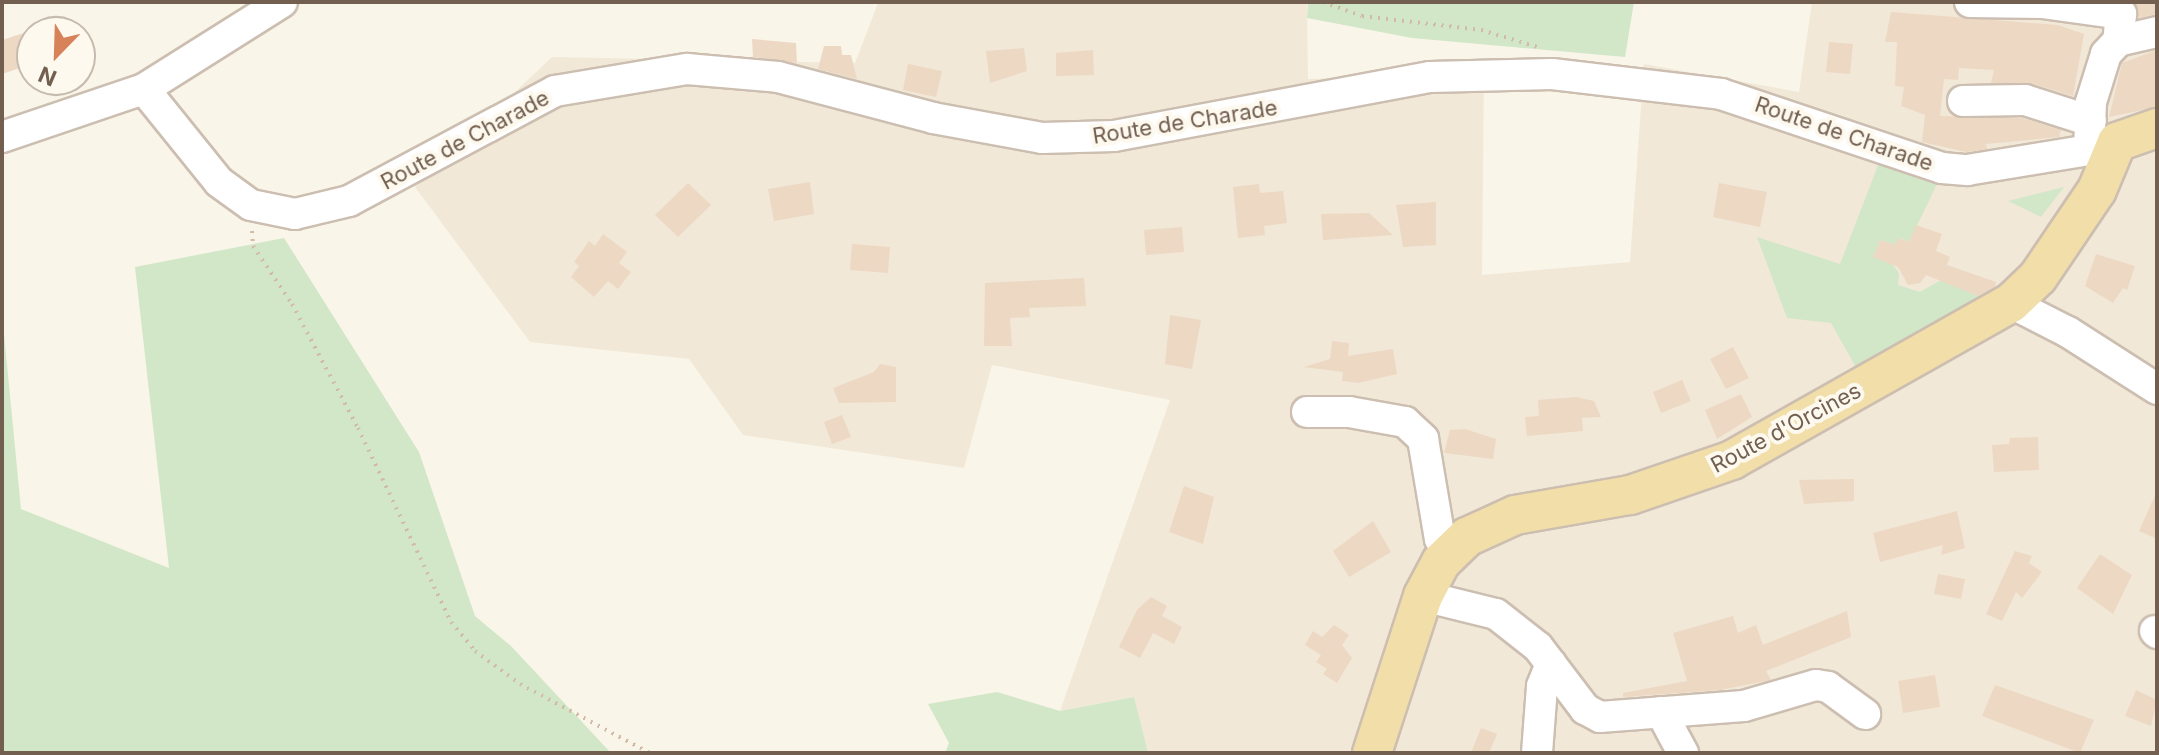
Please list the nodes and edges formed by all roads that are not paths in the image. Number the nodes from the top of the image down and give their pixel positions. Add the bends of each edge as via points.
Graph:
1 (282, 2) edge
2 (1970, 2) edge
3 (2117, 19) edge
4 (2157, 32) edge
5 (144, 89) junction
6 (1963, 101) dead end
7 (2157, 128) edge
8 (2, 137) edge
9 (2096, 142) junction
10 (2011, 303) junction
11 (2157, 389) edge
12 (1307, 412) dead end
13 (1450, 552) junction
14 (1423, 596) junction
15 (1551, 664) junction
16 (1661, 712) junction
17 (1865, 714) dead end
18 (1372, 753) edge
19 (1537, 753) edge
20 (1683, 753) edge

1 - 5 street
2 - 3 street via 2042,3
3 - 4 street
3 - 9 street via 2106,54
5 - 8 street
5 - 9 street, Route de Charade via 195,158 251,205 295,214 330,208 555,91 687,69 778,77 933,118 1042,138 1114,136 1430,77 1484,73 1616,79 1721,94 1942,168 1967,170
6 - 9 street via 2025,100
7 - 9 main road via 2117,142
9 - 10 main road, Route d'Orcines via 2097,190 2038,277
10 - 11 street
10 - 13 main road, Route d'Orcines via 1732,460 1630,495 1515,515 1467,537
12 - 13 street via 1349,412 1405,422 1423,439 1440,539
13 - 14 main road, Route d'Orcines
14 - 15 street via 1496,614
14 - 18 main road, Route d'Orcines
15 - 16 street via 1591,714
15 - 19 street via 1542,686
16 - 17 street via 1744,706 1816,685 1828,687
16 - 20 street

